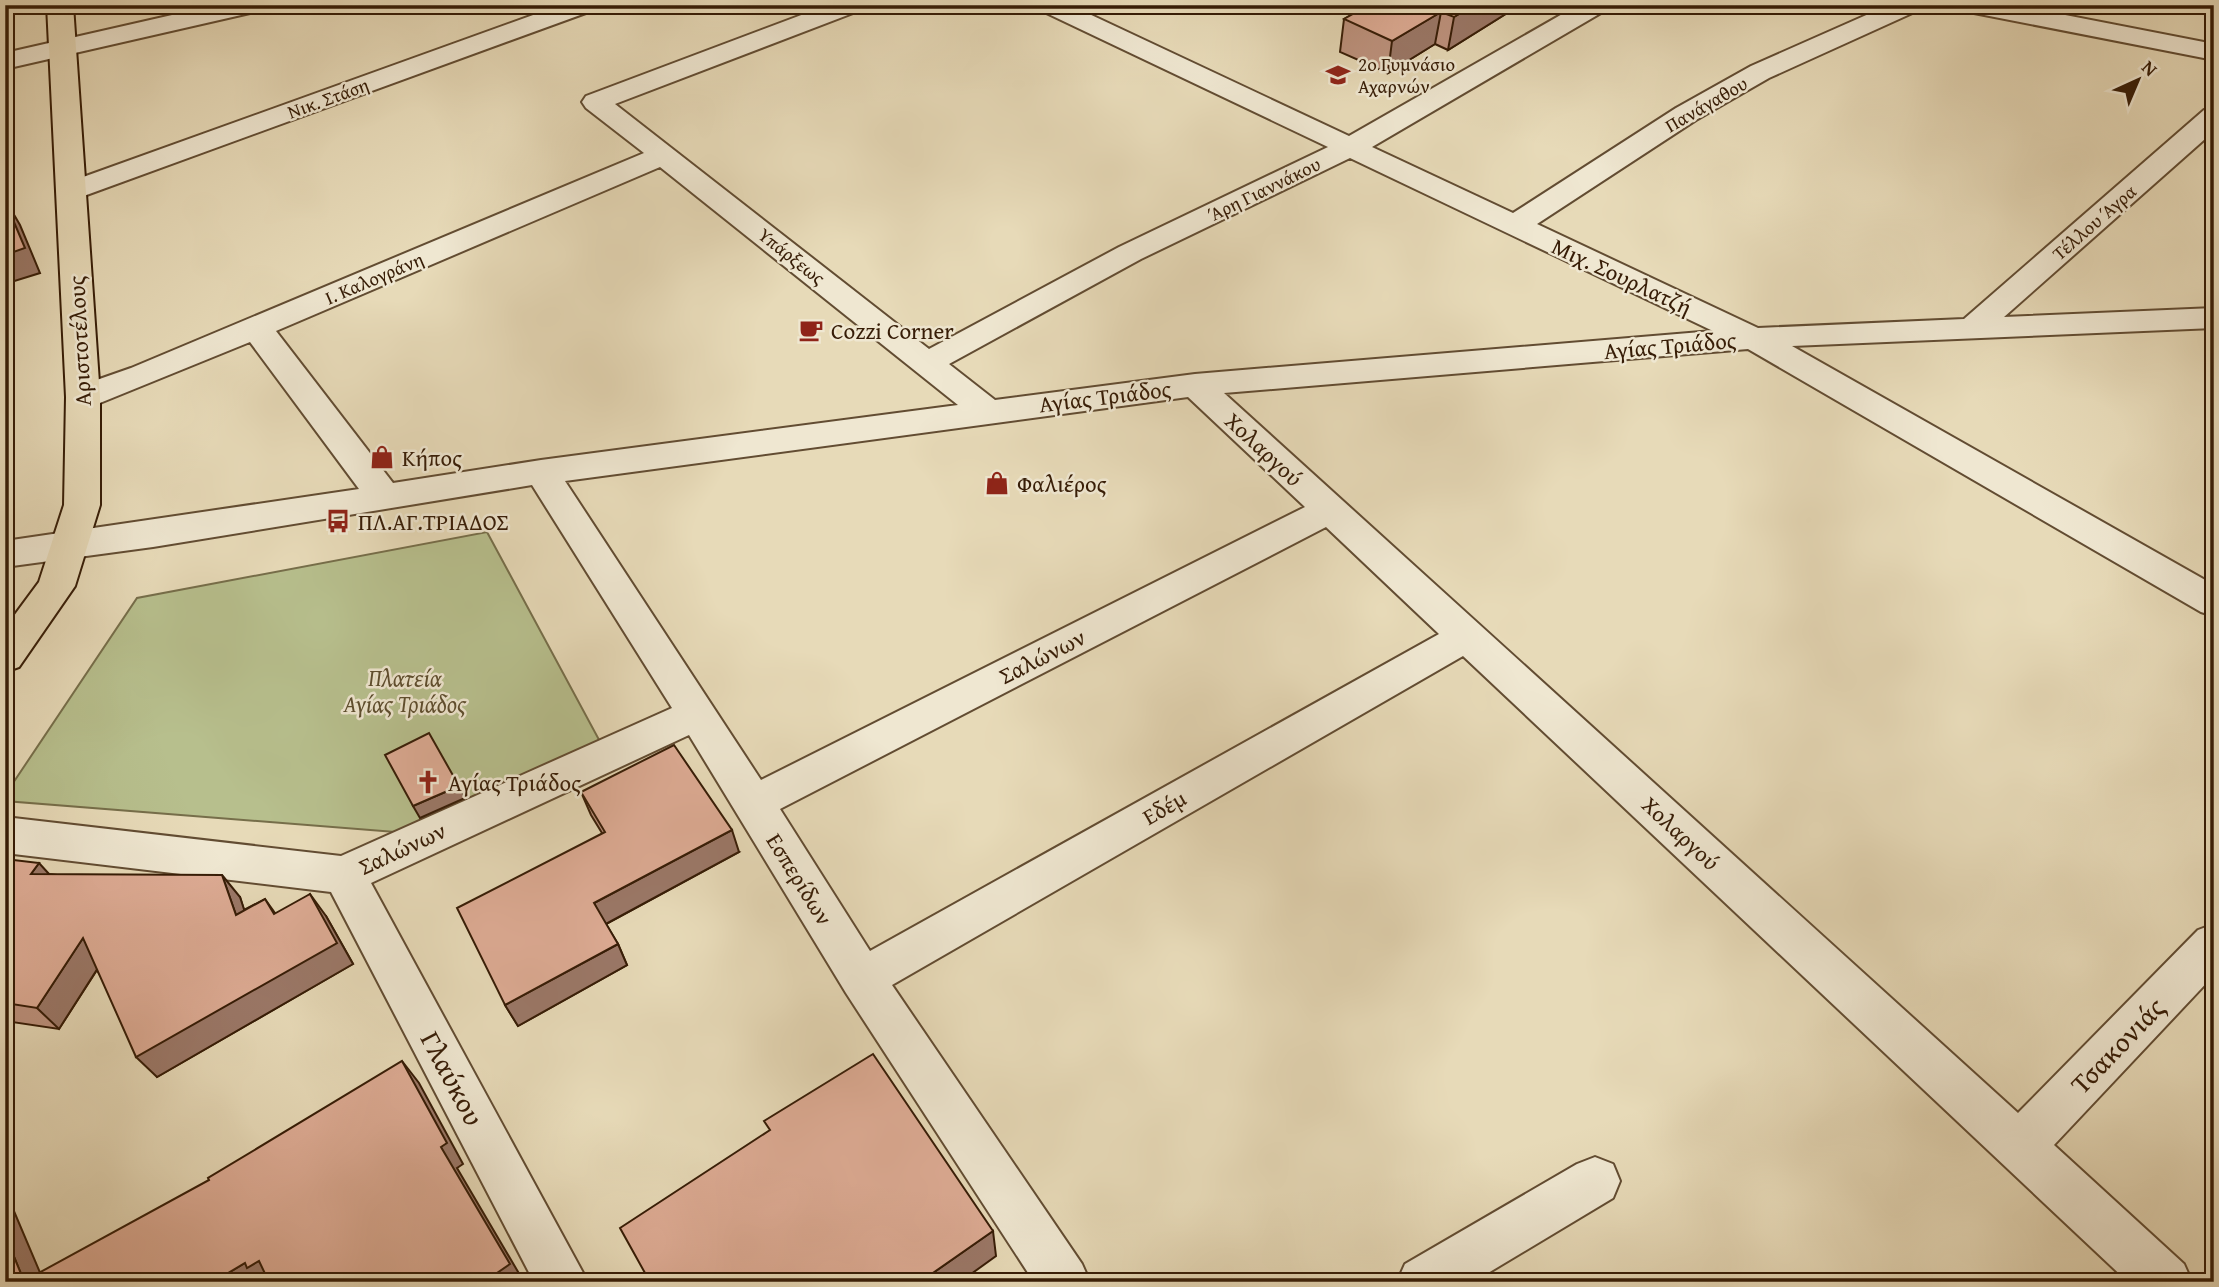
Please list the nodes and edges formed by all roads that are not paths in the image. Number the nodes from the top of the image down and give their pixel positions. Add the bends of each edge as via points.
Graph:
1 (60, 5) edge
2 (250, 5) edge
3 (585, 5) edge
4 (852, 5) edge
5 (1049, 5) edge
6 (1597, 5) edge
7 (1910, 5) edge
8 (1974, 5) edge
9 (63, 49) junction
10 (2214, 52) edge
11 (5, 61) edge
12 (2214, 116) edge
13 (1350, 147) junction
14 (664, 155) junction
15 (71, 191) junction
16 (1515, 225) junction
17 (2214, 318) edge
18 (256, 327) junction
19 (1973, 328) junction
20 (1753, 338) junction
21 (927, 363) junction
22 (1195, 385) junction
23 (83, 397) junction
24 (987, 411) junction
25 (541, 472) junction
26 (383, 496) junction
27 (1331, 509) junction
28 (69, 545) junction
29 (5, 554) edge
30 (2214, 602) edge
31 (1467, 636) junction
32 (5, 657) edge
33 (695, 715) junction
34 (754, 803) junction
35 (5, 835) edge
36 (344, 875) junction
37 (2214, 944) edge
38 (862, 979) junction
39 (2020, 1146) junction
40 (1595, 1181) dead end
41 (562, 1282) edge
42 (1064, 1282) edge
43 (1423, 1282) edge
44 (2166, 1282) edge

1 - 9 main road, Αριστοτέλους
2 - 9 street
3 - 15 street, Νικ. Στάση
4 - 14 street, Υπάρξεως via 596,102
5 - 13 street, Μιχ. Σουρλατζή
6 - 13 street, Άρη Γιαννάκου
7 - 16 street, Πανάγαθου via 1749,78
8 - 10 street
9 - 11 street
9 - 15 main road, Αριστοτέλους
12 - 19 street, Τέλλου Άγρα
13 - 16 street, Μιχ. Σουρλατζή
13 - 21 street, Άρη Γιαννάκου via 1130,253
14 - 18 street, Ι. Καλογράνη
14 - 21 street, Υπάρξεως
15 - 23 main road, Αριστοτέλους
16 - 20 street, Μιχ. Σουρλατζή
17 - 19 street, Αγίας Τριάδος
18 - 23 street, Ι. Καλογράνη
18 - 26 street
19 - 20 street, Αγίας Τριάδος
20 - 22 street, Αγίας Τριάδος
20 - 30 street, Μιχ. Σουρλατζή
21 - 24 street, Υπάρξεως
22 - 24 street, Αγίας Τριάδος
22 - 27 street, Χολαργού
23 - 28 main road, Αριστοτέλους via 82,505
24 - 25 street, Αγίας Τριάδος
25 - 26 street, Αγίας Τριάδος
25 - 33 street, Εσπερίδων
26 - 28 street, Αγίας Τριάδος
27 - 31 street, Χολαργού
27 - 34 street, Σαλώνων
28 - 29 street, Αγίας Τριάδος
28 - 32 main road, Αριστοτέλους via 56,586
31 - 38 street, Εδέμ
31 - 39 street, Χολαργού
33 - 34 street, Εσπερίδων
33 - 36 street, Σαλώνων
34 - 38 street, Εσπερίδων
35 - 36 street, Σαλώνων
36 - 41 street, Γλαύκου
37 - 39 street, Τσακονιάς
38 - 42 street, Εσπερίδων
39 - 44 street, Χολαργού
40 - 43 street

